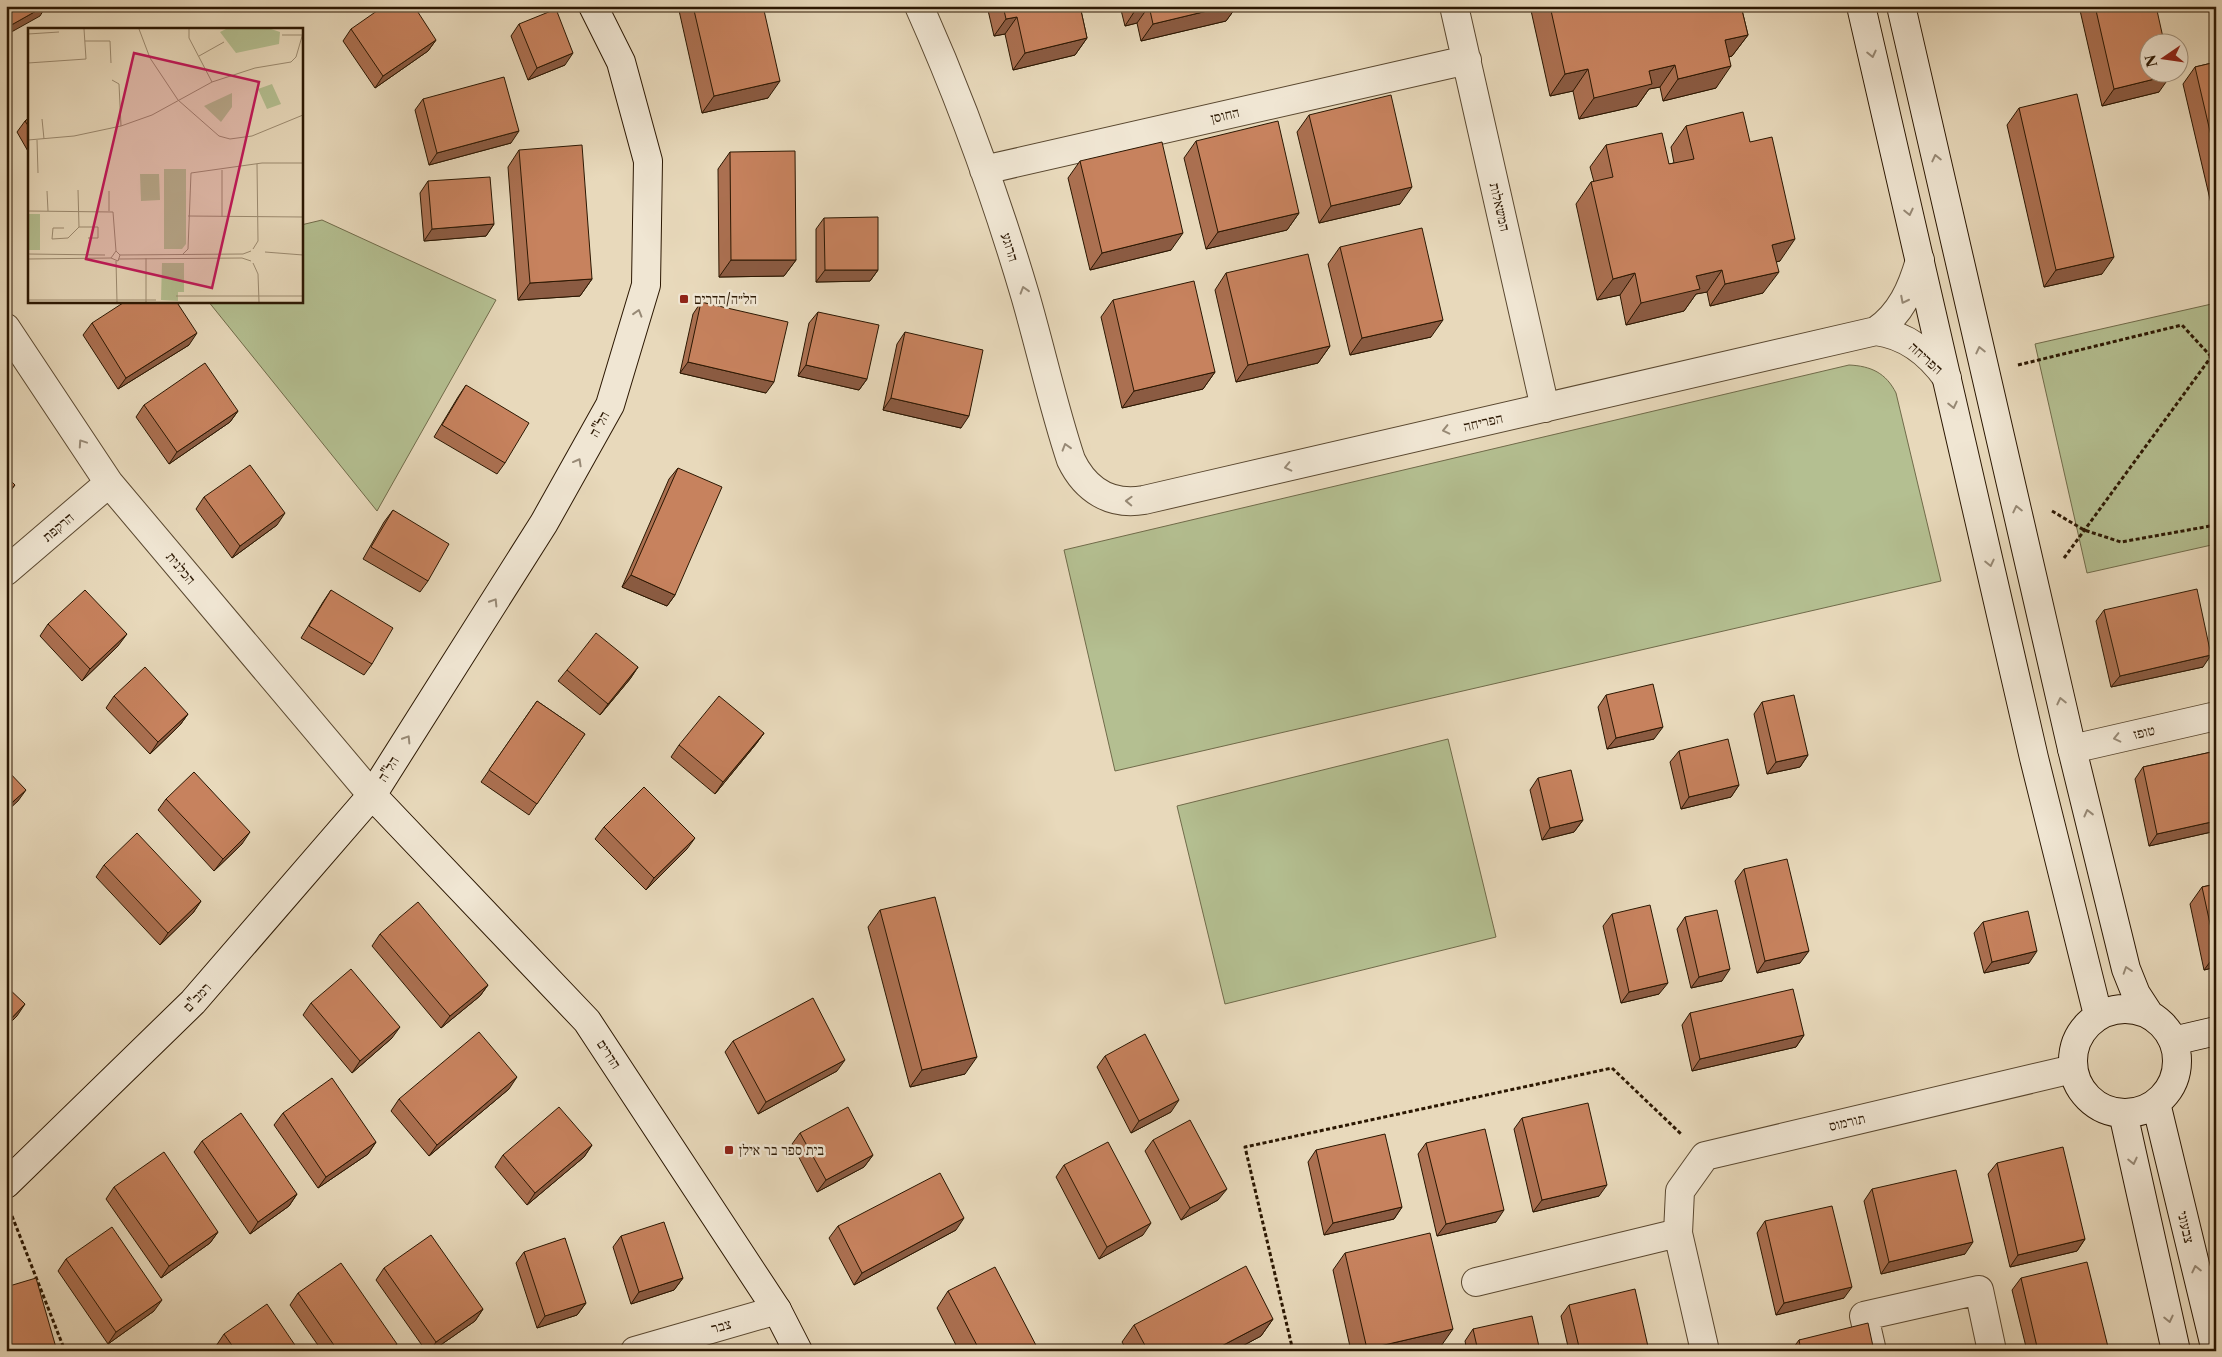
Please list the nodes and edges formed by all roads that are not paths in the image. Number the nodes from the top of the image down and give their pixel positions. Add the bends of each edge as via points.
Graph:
1 (593, 6) edge
2 (919, 6) edge
3 (1454, 6) edge
4 (1861, 6) edge
5 (1901, 6) edge
6 (1467, 60) junction
7 (984, 170) junction
8 (1920, 260) junction
9 (6, 328) edge
10 (1876, 331) junction
11 (1947, 378) junction
12 (1545, 408) junction
13 (109, 483) junction
14 (1091, 488) joint
15 (6, 571) edge
16 (2216, 716) edge
17 (2072, 748) junction
18 (372, 795) junction
19 (2149, 1014) junction
20 (2098, 1015) junction
21 (2216, 1031) edge
22 (2173, 1041) junction
23 (2073, 1069) junction
24 (2156, 1102) junction
25 (2123, 1113) junction
26 (6, 1184) edge
27 (1678, 1233) junction
28 (1476, 1282) dead end
29 (777, 1310) junction
30 (635, 1351) edge
31 (798, 1351) edge
32 (1705, 1351) edge
33 (1872, 1351) edge
34 (1992, 1351) edge
35 (2176, 1351) edge
36 (2216, 1351) edge

18 -> 1 street, הל"ה via 544,523 610,405 646,285 648,161 621,62
2 - 7 street, הרוגע via 960,102
3 - 6 street, המשאלות
4 -> 8 street
17 -> 5 street
6 - 7 street, החוסן
6 - 12 street, המשאלות
14 -> 7 street, הרוגע via 1070,460 1026,296
8 -> 10 street, הפריחה via 1903,304
8 - 11 street
13 -> 9 street, הכלנית
10 - 11 street, הפריחה via 1894,335 1916,346
10 - 12 street, הפריחה
11 -> 20 street via 2034,758
12 -> 14 street, הפריחה via 1144,500 1118,500
13 - 15 street, הרקפת
13 - 18 street, הכלנית
16 -> 17 street, טופז
19 -> 17 street via 2126,970
18 - 26 street, רמב"ם via 193,1002
18 - 29 street, הדרים via 587,1021
19 - 20 street via 2130,1008
19 - 22 street via 2164,1025
20 - 23 street via 2084,1027 2075,1044
21 - 22 street
22 - 24 street via 2176,1074 2169,1090
23 - 25 street via 2080,1088 2090,1100 2110,1111
23 - 27 street, תורמוס via 1705,1156 1680,1191
24 - 25 street via 2141,1111
36 -> 24 street, צבעוני
25 -> 35 street
27 - 28 street
27 - 32 street
29 - 30 street, צבר
29 - 31 street, הדרים
33 - 34 street via 1864,1316 1979,1290

